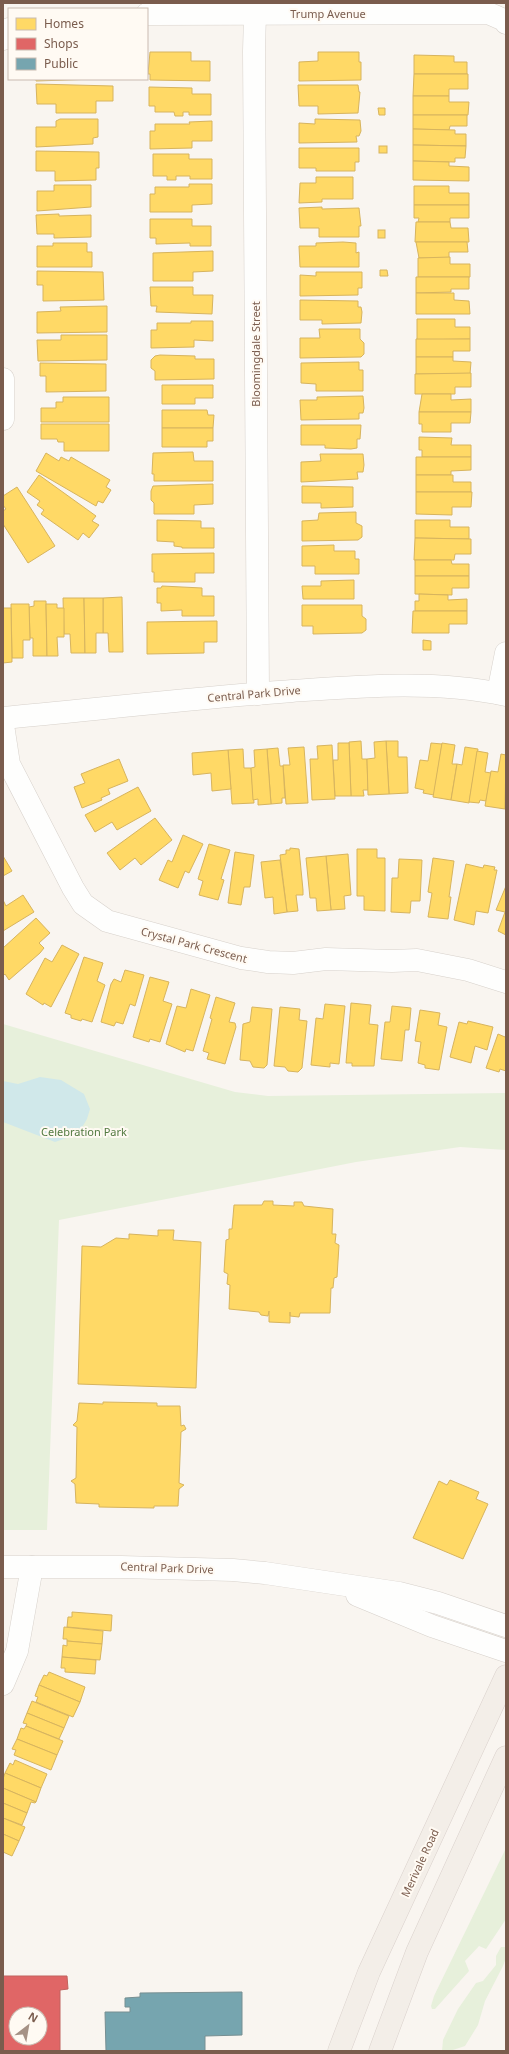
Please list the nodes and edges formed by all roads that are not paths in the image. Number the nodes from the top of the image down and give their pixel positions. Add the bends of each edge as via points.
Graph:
1 (148, 14) edge
2 (255, 14) junction
3 (506, 23) edge
4 (3, 379) edge
5 (3, 419) edge
6 (506, 653) edge
7 (258, 694) junction
8 (502, 694) edge
9 (3, 718) edge
10 (3, 725) edge
11 (506, 982) edge
12 (3, 1567) edge
13 (32, 1567) junction
14 (330, 1583) junction
15 (506, 1626) edge
16 (506, 1651) edge
17 (506, 1676) edge
18 (3, 1684) edge
19 (506, 1757) edge
20 (339, 2051) edge
21 (380, 2051) edge

1 - 2 street, Trump Avenue
2 - 3 street, Trump Avenue via 488,13
2 - 7 street, Bloomingdale Street
4 - 5 street
6 - 8 street
7 - 8 street, Central Park Drive via 385,685 439,687
7 - 9 street, Central Park Drive
10 - 11 street, Crystal Park Crescent via 9,764 73,888 83,904 107,922 241,958 293,963 333,959 417,960 468,970
12 - 13 street, Central Park Drive
13 - 14 street, Central Park Drive via 233,1570
13 - 18 street via 17,1651
14 - 15 street, Central Park Drive via 438,1603
14 - 16 street, Central Park Drive via 432,1626
17 - 20 main road, Merivale Road via 369,1972
19 - 21 main road via 420,1945

